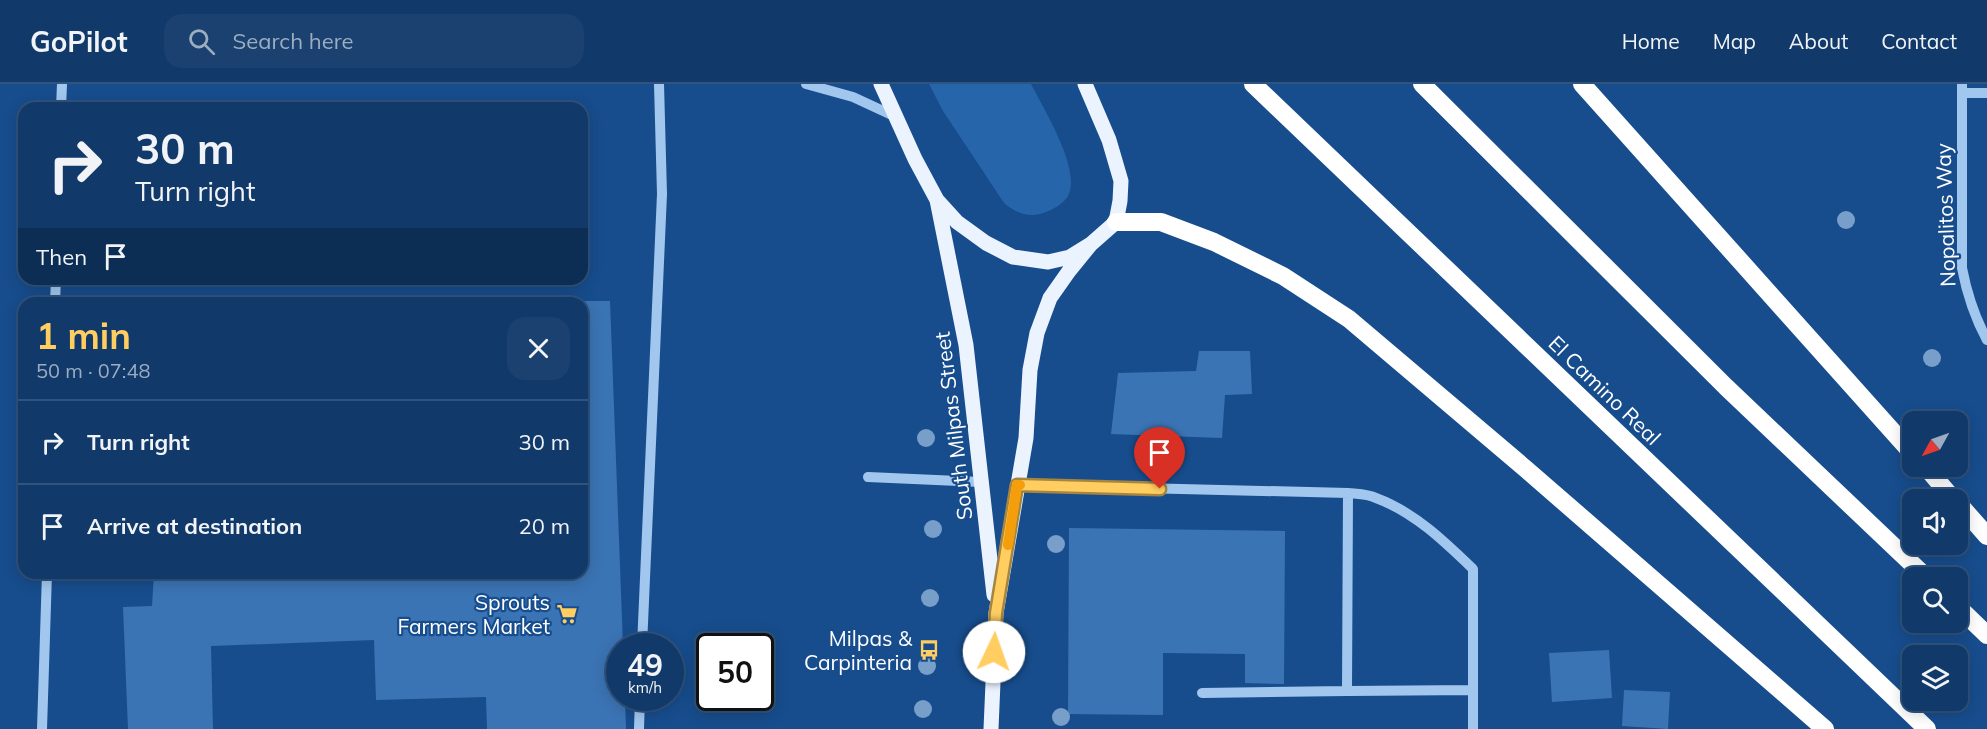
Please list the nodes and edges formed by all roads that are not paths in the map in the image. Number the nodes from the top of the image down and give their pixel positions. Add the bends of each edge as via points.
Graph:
1 (62, 84) edge
2 (659, 84) edge
3 (806, 84) edge
4 (881, 84) edge
5 (1085, 84) edge
6 (1253, 84) edge
7 (1422, 84) edge
8 (1582, 84) edge
9 (1962, 88) edge
10 (1987, 93) edge
11 (61, 102) edge
12 (894, 116) junction
13 (937, 200) junction
14 (1116, 222) junction
15 (1091, 244) junction
16 (1987, 340) edge
17 (1902, 442) edge
18 (868, 477) dead end
19 (1934, 477) edge
20 (981, 482) junction
21 (1017, 485) junction
22 (1945, 489) edge
23 (1348, 493) junction
24 (1968, 514) edge
25 (1987, 536) edge
26 (1915, 567) edge
27 (47, 579) edge
28 (996, 613) junction
29 (1968, 617) edge
30 (643, 633) edge
31 (1987, 635) edge
32 (1473, 690) junction
33 (1347, 691) junction
34 (1202, 693) dead end
35 (640, 711) edge
36 (42, 729) edge
37 (639, 729) edge
38 (991, 729) edge
39 (1473, 729) edge
40 (1825, 729) edge
41 (1927, 729) edge

1 - 11 street
2 - 30 street via 662,194
3 - 12 street via 853,97
4 - 12 main road
5 - 14 main road via 1109,140 1121,181
6 - 41 highway, El Camino Real
7 - 26 highway via 1726,387
8 - 17 highway
9 - 10 street
9 - 16 street, Nopalitos Way via 1962,268 1967,294
12 - 13 main road
13 - 15 main road via 957,222 1014,257 1048,262 1070,257
13 - 20 main road, South Milpas Street via 966,345
14 - 15 main road
14 - 40 highway via 1161,222 1214,242 1283,276 1350,319
15 - 21 main road, South Milpas Street via 1050,298 1037,333
18 - 20 street
19 - 22 highway
20 - 28 main road, South Milpas Street
21 - 23 street
21 - 28 main road, South Milpas Street
23 - 32 street via 1375,497 1416,519 1473,569
23 - 33 street
24 - 25 highway
27 - 36 street
28 - 38 main road, South Milpas Street
29 - 31 highway
32 - 33 street
32 - 39 street
33 - 34 street
35 - 37 street

